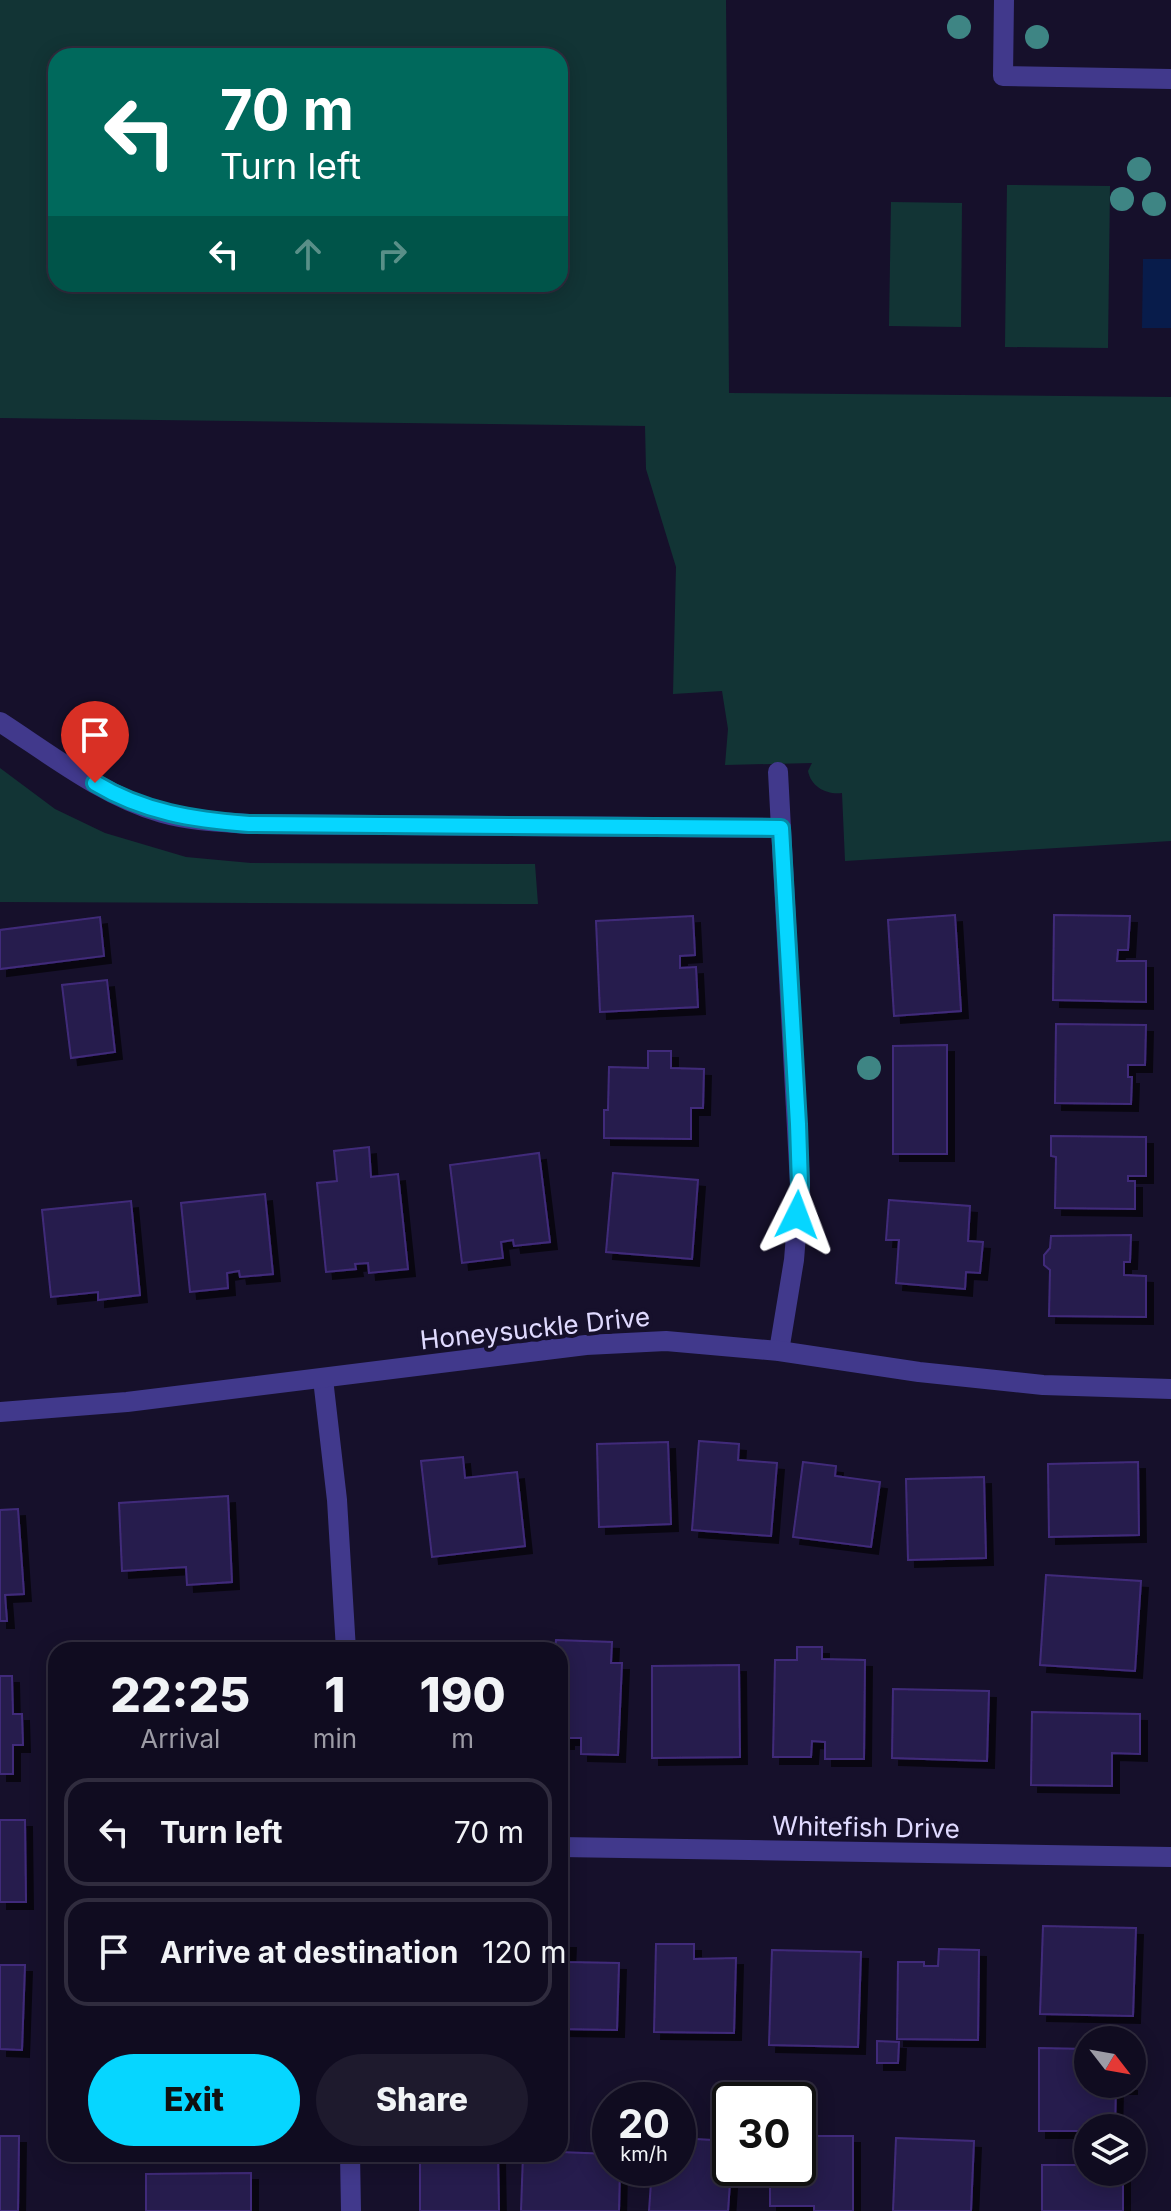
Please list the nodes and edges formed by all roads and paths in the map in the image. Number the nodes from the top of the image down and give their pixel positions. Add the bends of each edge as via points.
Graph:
1 (1004, 0) edge
2 (1171, 79) edge
3 (0, 722) edge
4 (778, 772) dead end
5 (781, 828) junction
6 (779, 1351) junction
7 (323, 1379) junction
8 (1171, 1389) edge
9 (0, 1412) edge
10 (346, 1642) edge
11 (568, 1847) edge
12 (1171, 1857) edge
13 (350, 2162) edge
14 (351, 2211) edge

1 - 2 street via 1003,76
3 - 5 street via 118,797 204,821
4 - 5 street
5 - 6 street via 800,1185
6 - 7 street, Honeysuckle Drive via 666,1341 586,1345
6 - 8 street, Honeysuckle Drive via 1043,1385
7 - 9 street, Honeysuckle Drive
7 - 10 street
11 - 12 street, Whitefish Drive
13 - 14 street

